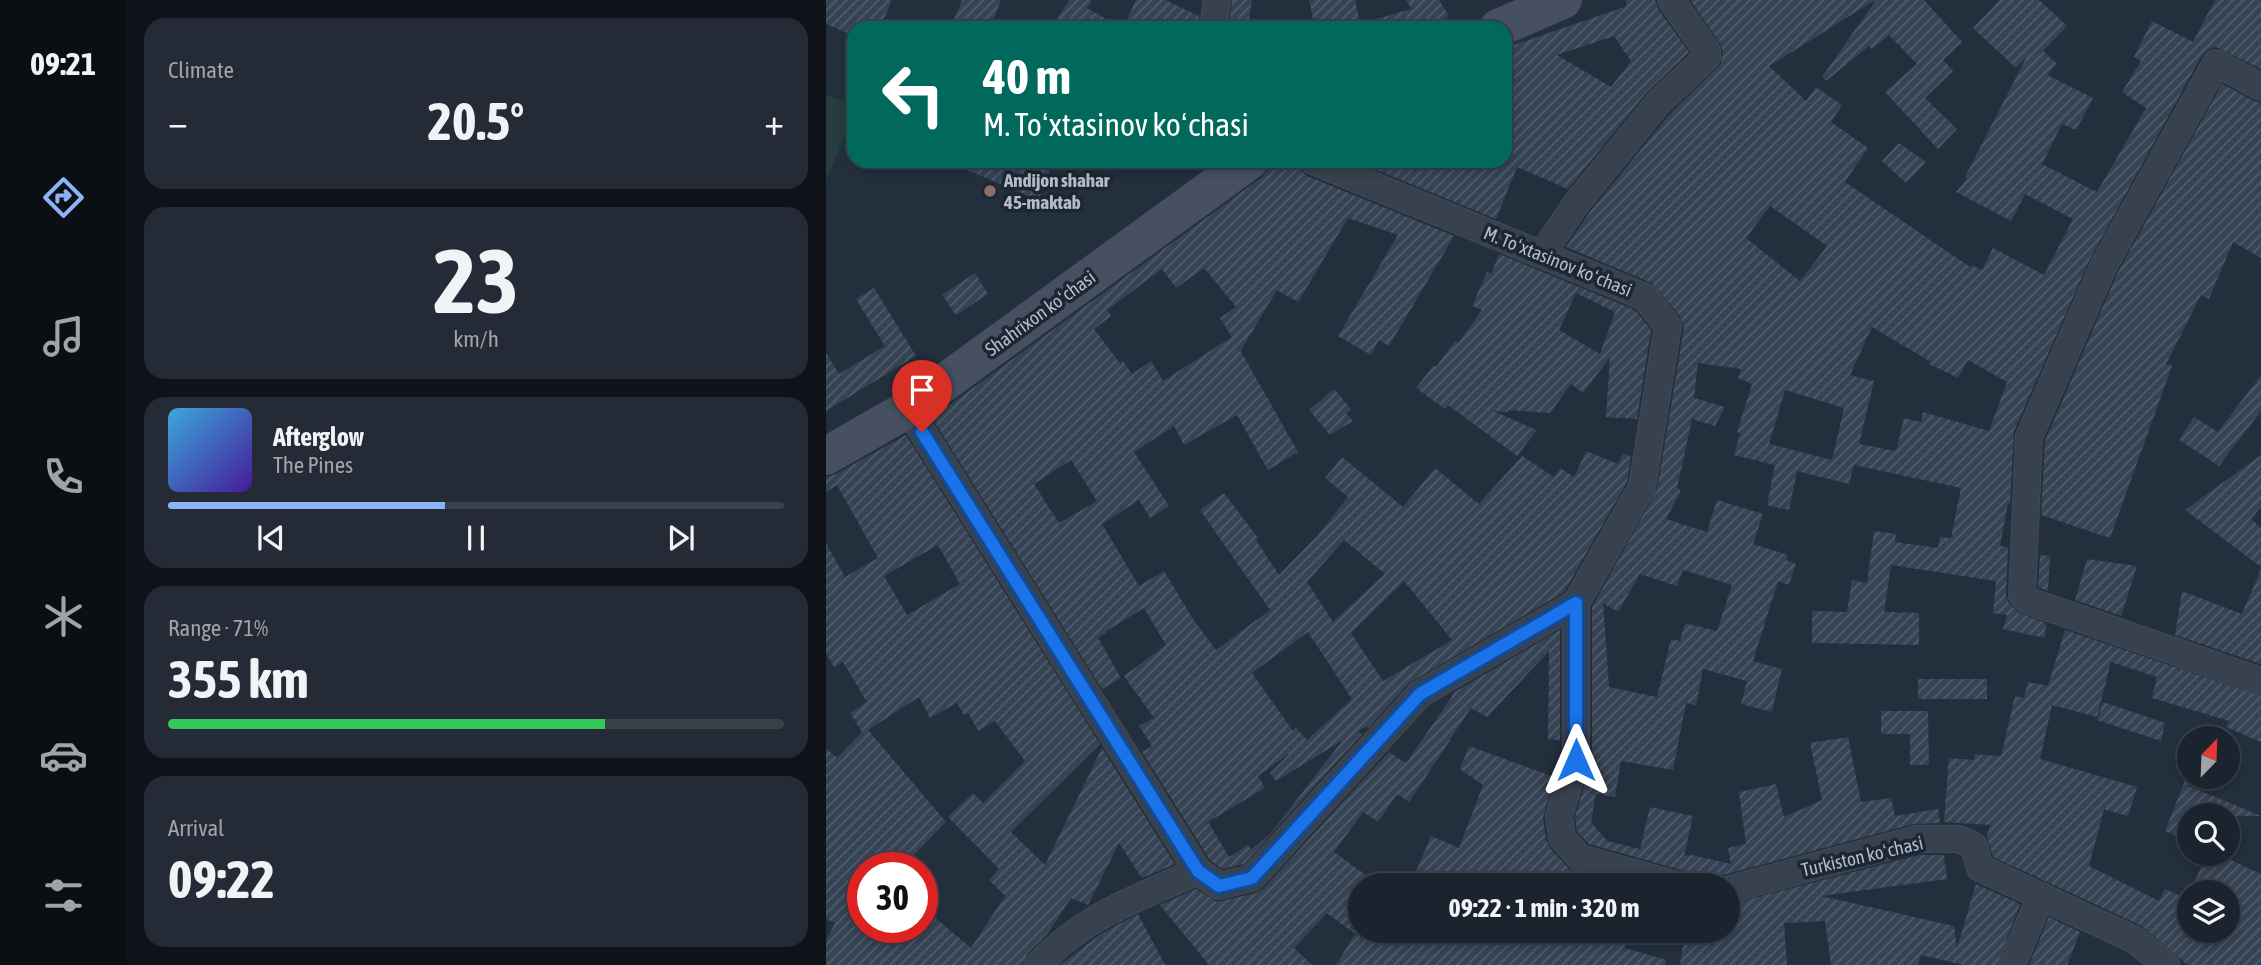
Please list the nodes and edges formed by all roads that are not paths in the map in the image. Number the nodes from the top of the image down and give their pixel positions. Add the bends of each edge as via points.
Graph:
1 (1217, 0) edge
2 (1563, 0) edge
3 (1671, 0) edge
4 (1214, 21) edge
5 (1512, 22) edge
6 (2261, 87) edge
7 (1239, 168) edge
8 (1330, 168) edge
9 (1542, 254) junction
10 (908, 409) junction
11 (826, 456) edge
12 (1576, 603) junction
13 (2261, 681) edge
14 (1198, 871) junction
15 (1634, 873) edge
16 (1740, 887) edge
17 (2042, 895) junction
18 (1038, 965) edge
19 (2012, 965) edge
20 (2166, 965) edge

1 - 4 street
2 - 5 street
3 - 9 street via 1707,57 1658,103
6 - 13 street via 2216,63 2103,267 2029,437 2022,595
7 - 10 street, Shahrixon koʻchasi
8 - 9 street, M. Toʻxtasinov koʻchasi
9 - 12 street, M. Toʻxtasinov koʻchasi via 1645,297 1668,326 1642,486
10 - 11 street, Shahrixon koʻchasi
10 - 14 street
12 - 14 street via 1420,694 1252,878 1219,886
12 - 15 street via 1576,760 1559,816 1562,838 1580,858
14 - 18 street via 1096,917
16 - 17 street, Turkiston koʻchasi via 1917,839 1959,839 1974,846 1980,868
17 - 19 street
17 - 20 street, Turkiston koʻchasi via 2135,940

